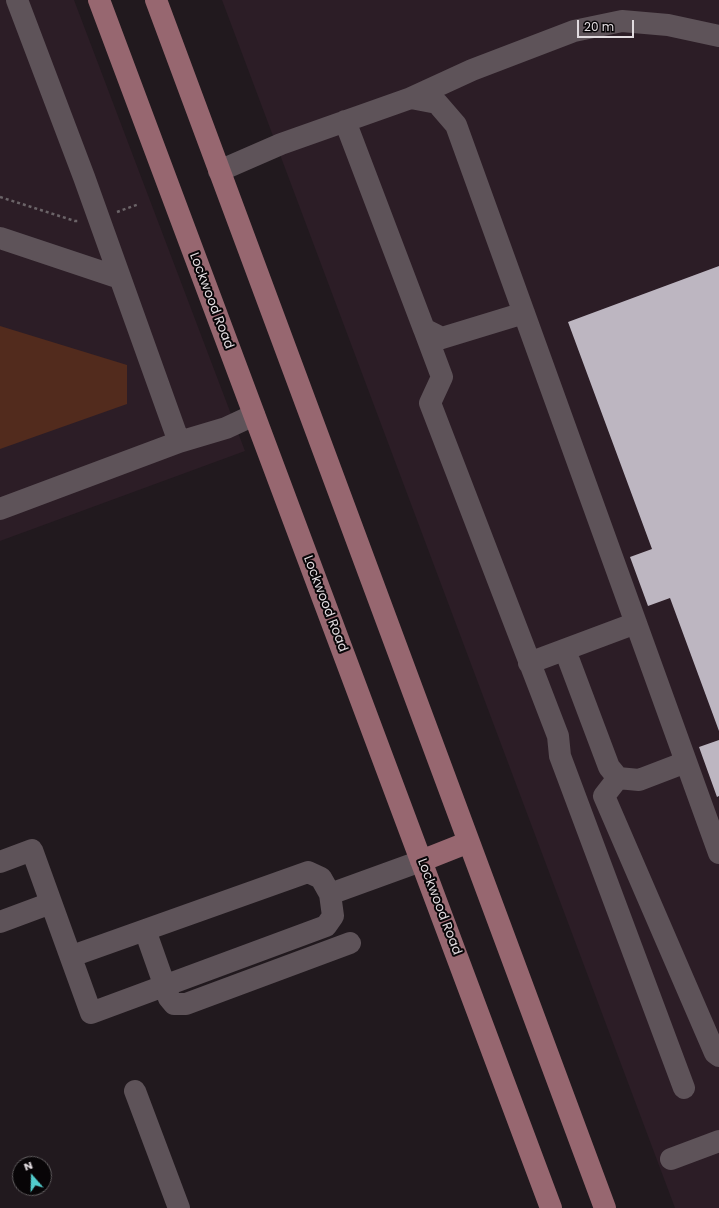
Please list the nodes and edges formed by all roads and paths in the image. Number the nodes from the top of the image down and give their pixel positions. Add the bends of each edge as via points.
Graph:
1 (17, 0) edge
2 (99, 0) edge
3 (156, 0) edge
4 (719, 36) edge
5 (411, 98) junction
6 (345, 121) junction
7 (220, 171) junction
8 (0, 197) edge
9 (139, 204) dead end
10 (99, 219) junction
11 (0, 238) edge
12 (120, 278) junction
13 (524, 313) junction
14 (424, 329) junction
15 (254, 415) junction
16 (178, 442) junction
17 (0, 509) edge
18 (636, 623) junction
19 (565, 650) junction
20 (529, 663) junction
21 (686, 762) junction
22 (618, 778) junction
23 (469, 842) junction
24 (719, 853) edge
25 (421, 861) junction
26 (0, 862) edge
27 (330, 894) junction
28 (51, 903) junction
29 (0, 922) edge
30 (145, 930) junction
31 (350, 944) dead end
32 (72, 956) junction
33 (165, 986) junction
34 (719, 1056) edge
35 (684, 1088) dead end
36 (135, 1091) dead end
37 (719, 1141) edge
38 (671, 1159) dead end
39 (178, 1208) edge
40 (551, 1208) edge
41 (605, 1208) edge

1 - 10 lane
2 - 15 main road, Lockwood Road
3 - 7 main road
4 - 5 lane via 668,25 622,21 574,31 472,70
5 - 6 lane
5 - 13 lane via 436,103 456,125
6 - 7 lane via 281,144
6 - 14 lane
7 - 23 main road
8 - 10 path via 75,222
9 - 10 path
10 - 12 lane
11 - 12 lane
12 - 16 lane
13 - 14 lane via 442,338
13 - 18 lane
14 - 20 lane via 442,377 430,403
15 - 16 lane via 226,428
15 - 25 main road, Lockwood Road
16 - 17 lane
18 - 19 lane
18 - 21 lane
19 - 20 lane
19 - 22 lane via 609,766
20 - 35 lane via 558,736 560,756
21 - 22 lane via 639,780
21 - 24 lane
22 - 34 lane via 604,796 715,1053
23 - 25 main road
23 - 41 main road
25 - 27 lane
25 - 40 main road, Lockwood Road
26 - 28 lane via 32,850
27 - 30 lane via 321,878 308,872
27 - 33 lane via 333,916 326,926
28 - 29 lane
28 - 32 lane
30 - 32 lane
30 - 33 lane
31 - 33 lane via 186,1004 174,1004
32 - 33 lane via 91,1013
36 - 39 lane
37 - 38 lane

